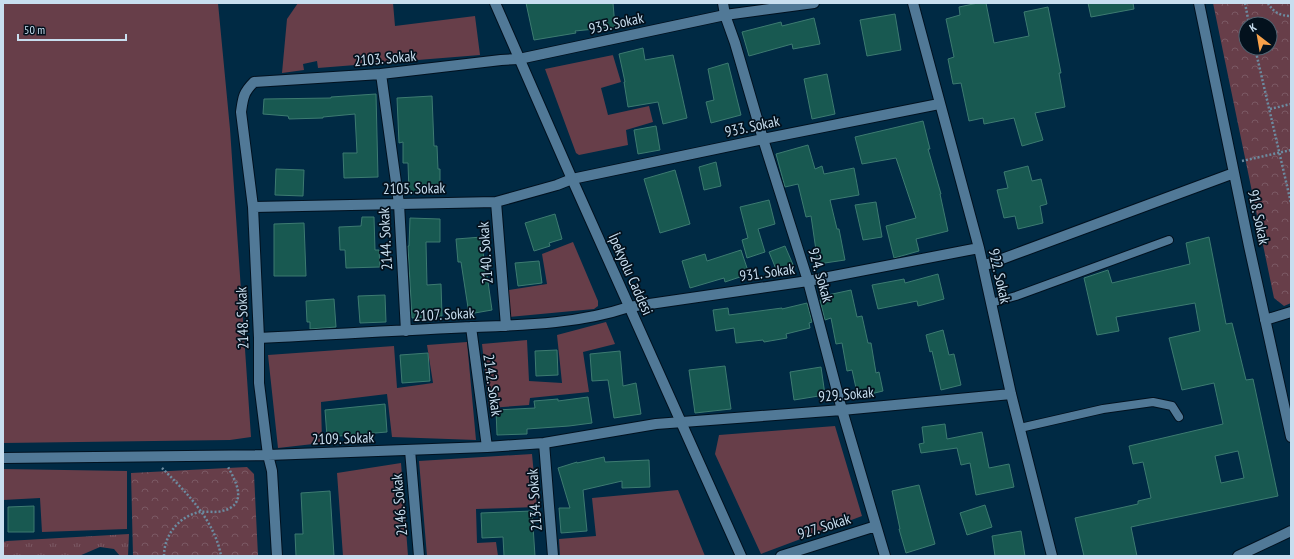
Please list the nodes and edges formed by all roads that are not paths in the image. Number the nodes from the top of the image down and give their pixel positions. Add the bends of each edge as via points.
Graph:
1 (495, 3) edge
2 (723, 3) edge
3 (814, 3) edge
4 (913, 3) edge
5 (1199, 3) edge
6 (725, 15) junction
7 (519, 59) junction
8 (381, 74) junction
9 (254, 82) joint
10 (939, 104) junction
11 (763, 139) junction
12 (1233, 168) junction
13 (572, 179) junction
14 (496, 202) junction
15 (399, 204) junction
16 (253, 207) junction
17 (1169, 240) dead end
18 (979, 248) junction
19 (983, 266) junction
20 (808, 281) junction
21 (991, 303) junction
22 (629, 307) junction
23 (1291, 312) edge
24 (1265, 320) junction
25 (506, 326) junction
26 (470, 327) junction
27 (406, 331) junction
28 (259, 338) junction
29 (1011, 394) junction
30 (842, 410) junction
31 (1179, 417) dead end
32 (682, 423) junction
33 (1020, 428) junction
34 (1291, 437) edge
35 (544, 443) junction
36 (486, 447) junction
37 (410, 450) junction
38 (268, 456) junction
39 (3, 458) edge
40 (876, 526) junction
41 (1291, 531) edge
42 (278, 556) edge
43 (419, 556) edge
44 (553, 556) edge
45 (741, 556) edge
46 (781, 556) edge
47 (885, 556) edge
48 (1052, 556) edge
49 (1238, 556) edge

1 - 7 street, İpekyolu Caddesi
2 - 6 street, 924. Sokak
3 - 6 street, 935. Sokak
4 - 10 street, 922. Sokak
5 - 12 street, 918. Sokak
6 - 7 street, 935. Sokak
6 - 11 street, 924. Sokak
7 - 8 street, 2103. Sokak
7 - 13 street, İpekyolu Caddesi
8 - 9 street, 2103. Sokak
8 - 15 street, 2144. Sokak
9 - 16 street, 2148. Sokak via 243,97 241,112
10 - 11 street, 933. Sokak
10 - 18 street, 922. Sokak
11 - 13 street, 933. Sokak
11 - 20 street, 924. Sokak
12 - 19 street
12 - 24 street, 918. Sokak
13 - 14 street, 2105. Sokak
13 - 22 street, İpekyolu Caddesi
14 - 15 street, 2105. Sokak
14 - 25 street, 2140. Sokak
15 - 16 street, 2105. Sokak
15 - 27 street, 2144. Sokak
16 - 28 street, 2148. Sokak
17 - 21 lane
18 - 19 street, 922. Sokak
18 - 20 street, 931. Sokak
19 - 21 street, 922. Sokak
20 - 22 street, 931. Sokak
20 - 30 street, 924. Sokak
21 - 29 street, 922. Sokak
22 - 25 street, 2107. Sokak via 609,314
22 - 32 street, İpekyolu Caddesi
23 - 24 street
24 - 34 street, 918. Sokak
25 - 26 street, 2107. Sokak
26 - 27 street, 2107. Sokak
26 - 36 street, 2142. Sokak
27 - 28 street, 2107. Sokak
28 - 38 street, 2148. Sokak via 259,383
29 - 30 street, 929. Sokak
29 - 33 street, 922. Sokak
30 - 32 street, 929. Sokak
30 - 40 street, 924. Sokak
31 - 33 lane via 1172,406 1153,402 1104,409
32 - 35 street, 2109. Sokak via 656,424
32 - 45 street, İpekyolu Caddesi
33 - 48 street, 922. Sokak
35 - 36 street, 2109. Sokak
35 - 44 street, 2134. Sokak
36 - 37 street, 2109. Sokak
37 - 38 street, 2109. Sokak
37 - 43 street, 2146. Sokak
38 - 39 street, 2109. Sokak
38 - 42 street, 2148. Sokak via 272,471
40 - 46 street, 927. Sokak
40 - 47 street, 924. Sokak
41 - 49 street

